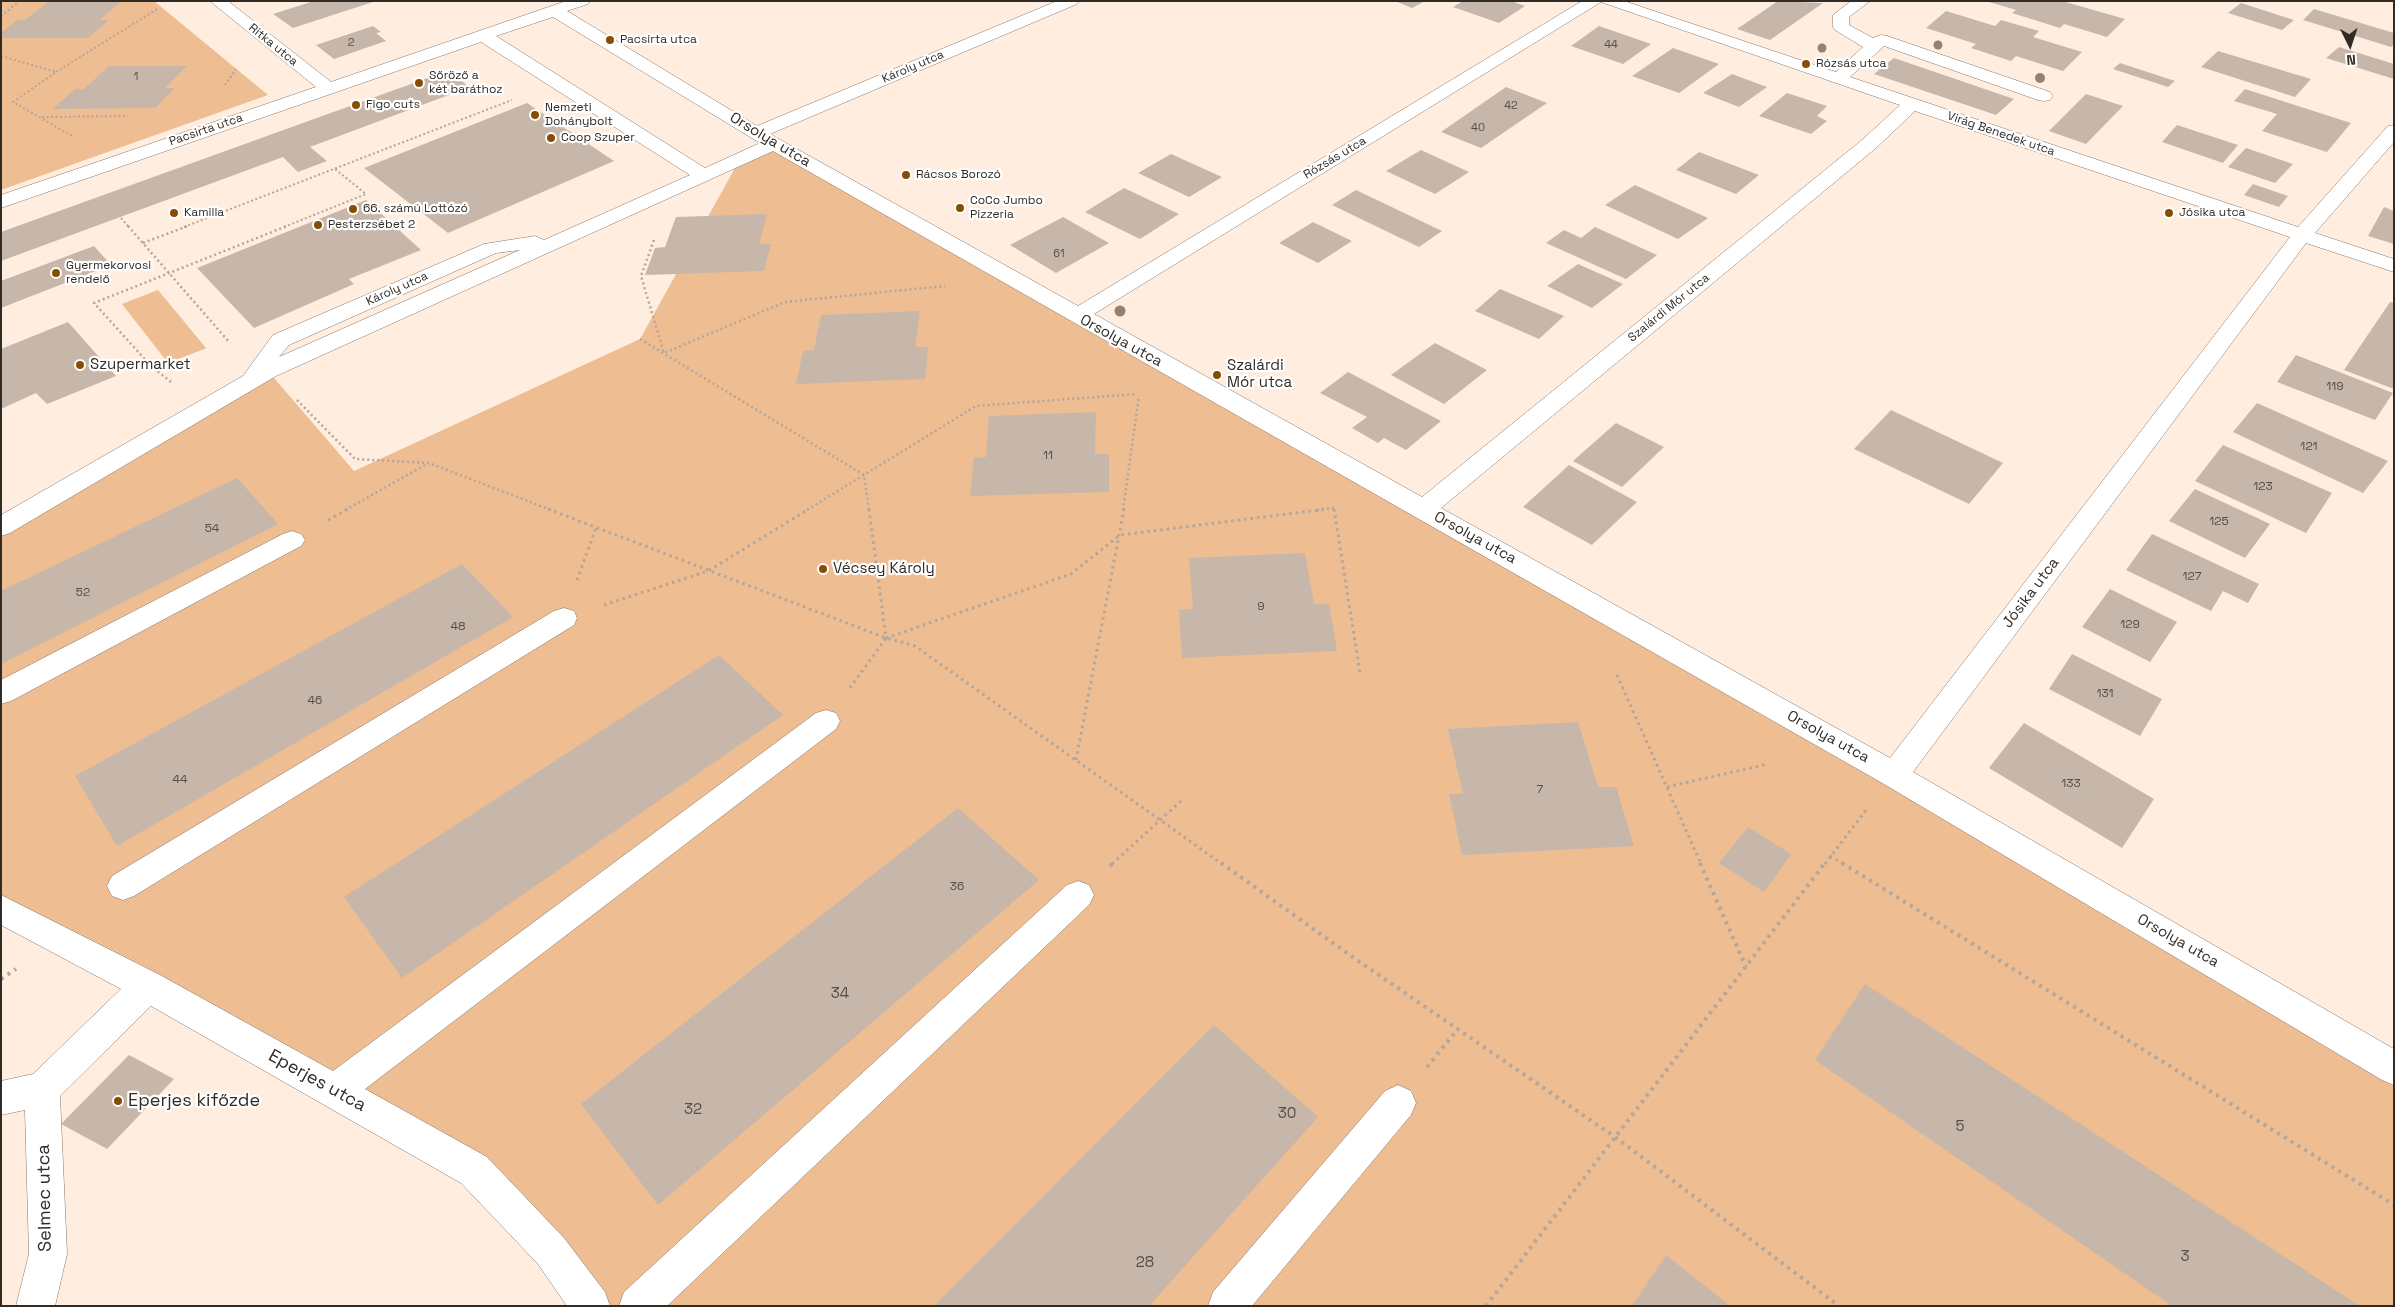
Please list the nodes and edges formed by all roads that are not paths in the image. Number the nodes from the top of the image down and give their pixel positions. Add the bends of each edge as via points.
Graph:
1 (218, 1) edge
2 (582, 1) edge
3 (1071, 1) edge
4 (1594, 1) edge
5 (1608, 1) edge
6 (1862, 1) edge
7 (555, 11) junction
8 (482, 35) junction
9 (1874, 46) junction
10 (1838, 79) junction
11 (328, 88) junction
12 (2044, 96) dead end
13 (1912, 104) junction
14 (2394, 130) edge
15 (765, 138) junction
16 (704, 175) junction
17 (1, 202) edge
18 (2302, 235) junction
19 (2394, 266) edge
20 (1076, 316) junction
21 (1424, 509) junction
22 (1, 527) edge
23 (292, 540) road end
24 (564, 618) road end
25 (1, 693) edge
26 (826, 721) road end
27 (1894, 775) junction
28 (123, 886) dead end
29 (1078, 895) road end
30 (1, 909) edge
31 (148, 986) junction
32 (2394, 1068) edge
33 (42, 1089) junction
34 (335, 1091) junction
35 (1, 1098) edge
36 (1398, 1103) dead end
37 (35, 1306) edge
38 (591, 1306) edge
39 (638, 1306) edge
40 (1227, 1306) edge

1 - 11 street, Ritka utca
2 - 7 street, Pacsirta utca
3 - 15 street, Károly utca
4 - 20 street, Rózsás utca
5 - 10 street, Virág Benedek utca
6 - 9 street via 1841,15 1841,27
7 - 8 street, Pacsirta utca
7 - 15 street, Orsolya utca
8 - 11 street, Pacsirta utca
8 - 16 street
9 - 10 street
9 - 12 street via 1881,40
10 - 13 street, Virág Benedek utca
11 - 17 street, Pacsirta utca
13 - 18 street, Virág Benedek utca
13 - 21 street, Szalárdi Mór utca via 1869,144
14 - 18 street, Jósika utca
15 - 16 street, Károly utca
15 - 20 street, Orsolya utca
16 - 22 street, Károly utca via 259,373
18 - 19 street, Virág Benedek utca
18 - 27 street, Jósika utca
20 - 21 street, Orsolya utca
21 - 27 street, Orsolya utca
23 - 25 street
24 - 28 street
26 - 34 street
27 - 32 street, Orsolya utca
29 - 39 street
30 - 31 street, Eperjes utca
31 - 33 street
31 - 34 street, Eperjes utca
33 - 35 street
33 - 37 street, Selmec utca via 48,1254
34 - 38 street, Eperjes utca via 474,1170 550,1252
36 - 40 street

